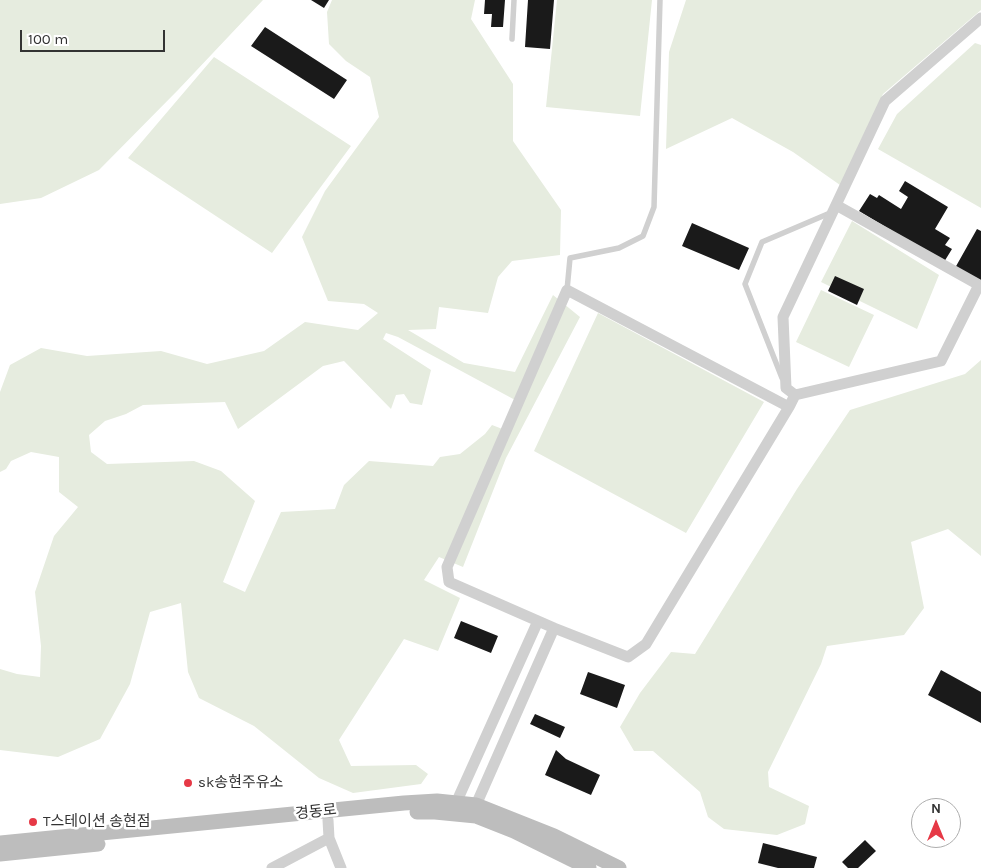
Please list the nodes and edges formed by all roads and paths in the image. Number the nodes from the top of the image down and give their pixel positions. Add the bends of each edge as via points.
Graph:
1 (514, 0) edge
2 (660, 0) edge
3 (979, 22) edge
4 (512, 39) dead end
5 (834, 208) junction
6 (567, 290) junction
7 (790, 391) junction
8 (789, 407) junction
9 (538, 621) junction
10 (554, 628) junction
11 (456, 803) junction
12 (476, 805) junction
13 (328, 820) junction
14 (329, 838) junction
15 (0, 843) edge
16 (0, 854) edge
17 (272, 868) edge
18 (341, 868) edge
19 (589, 868) edge
20 (619, 868) edge

1 - 4 lane
2 - 6 lane via 654,207 643,236 619,248 570,258
3 - 5 street via 885,101
5 - 7 street via 783,317
5 - 7 lane via 762,242 745,284
5 - 7 street via 979,285 941,361
6 - 8 street
6 - 9 street via 446,568 449,582
7 - 8 street
8 - 10 street via 646,644 628,657
9 - 10 street
9 - 11 street
10 - 12 street
11 - 12 street, 경동로
11 - 15 street, 경동로 via 404,803
12 - 20 street, 경동로 via 554,836
13 - 14 street
13 - 16 street, 경동로
13 - 19 street, 경동로 via 425,812 476,816
14 - 17 street
14 - 18 street

